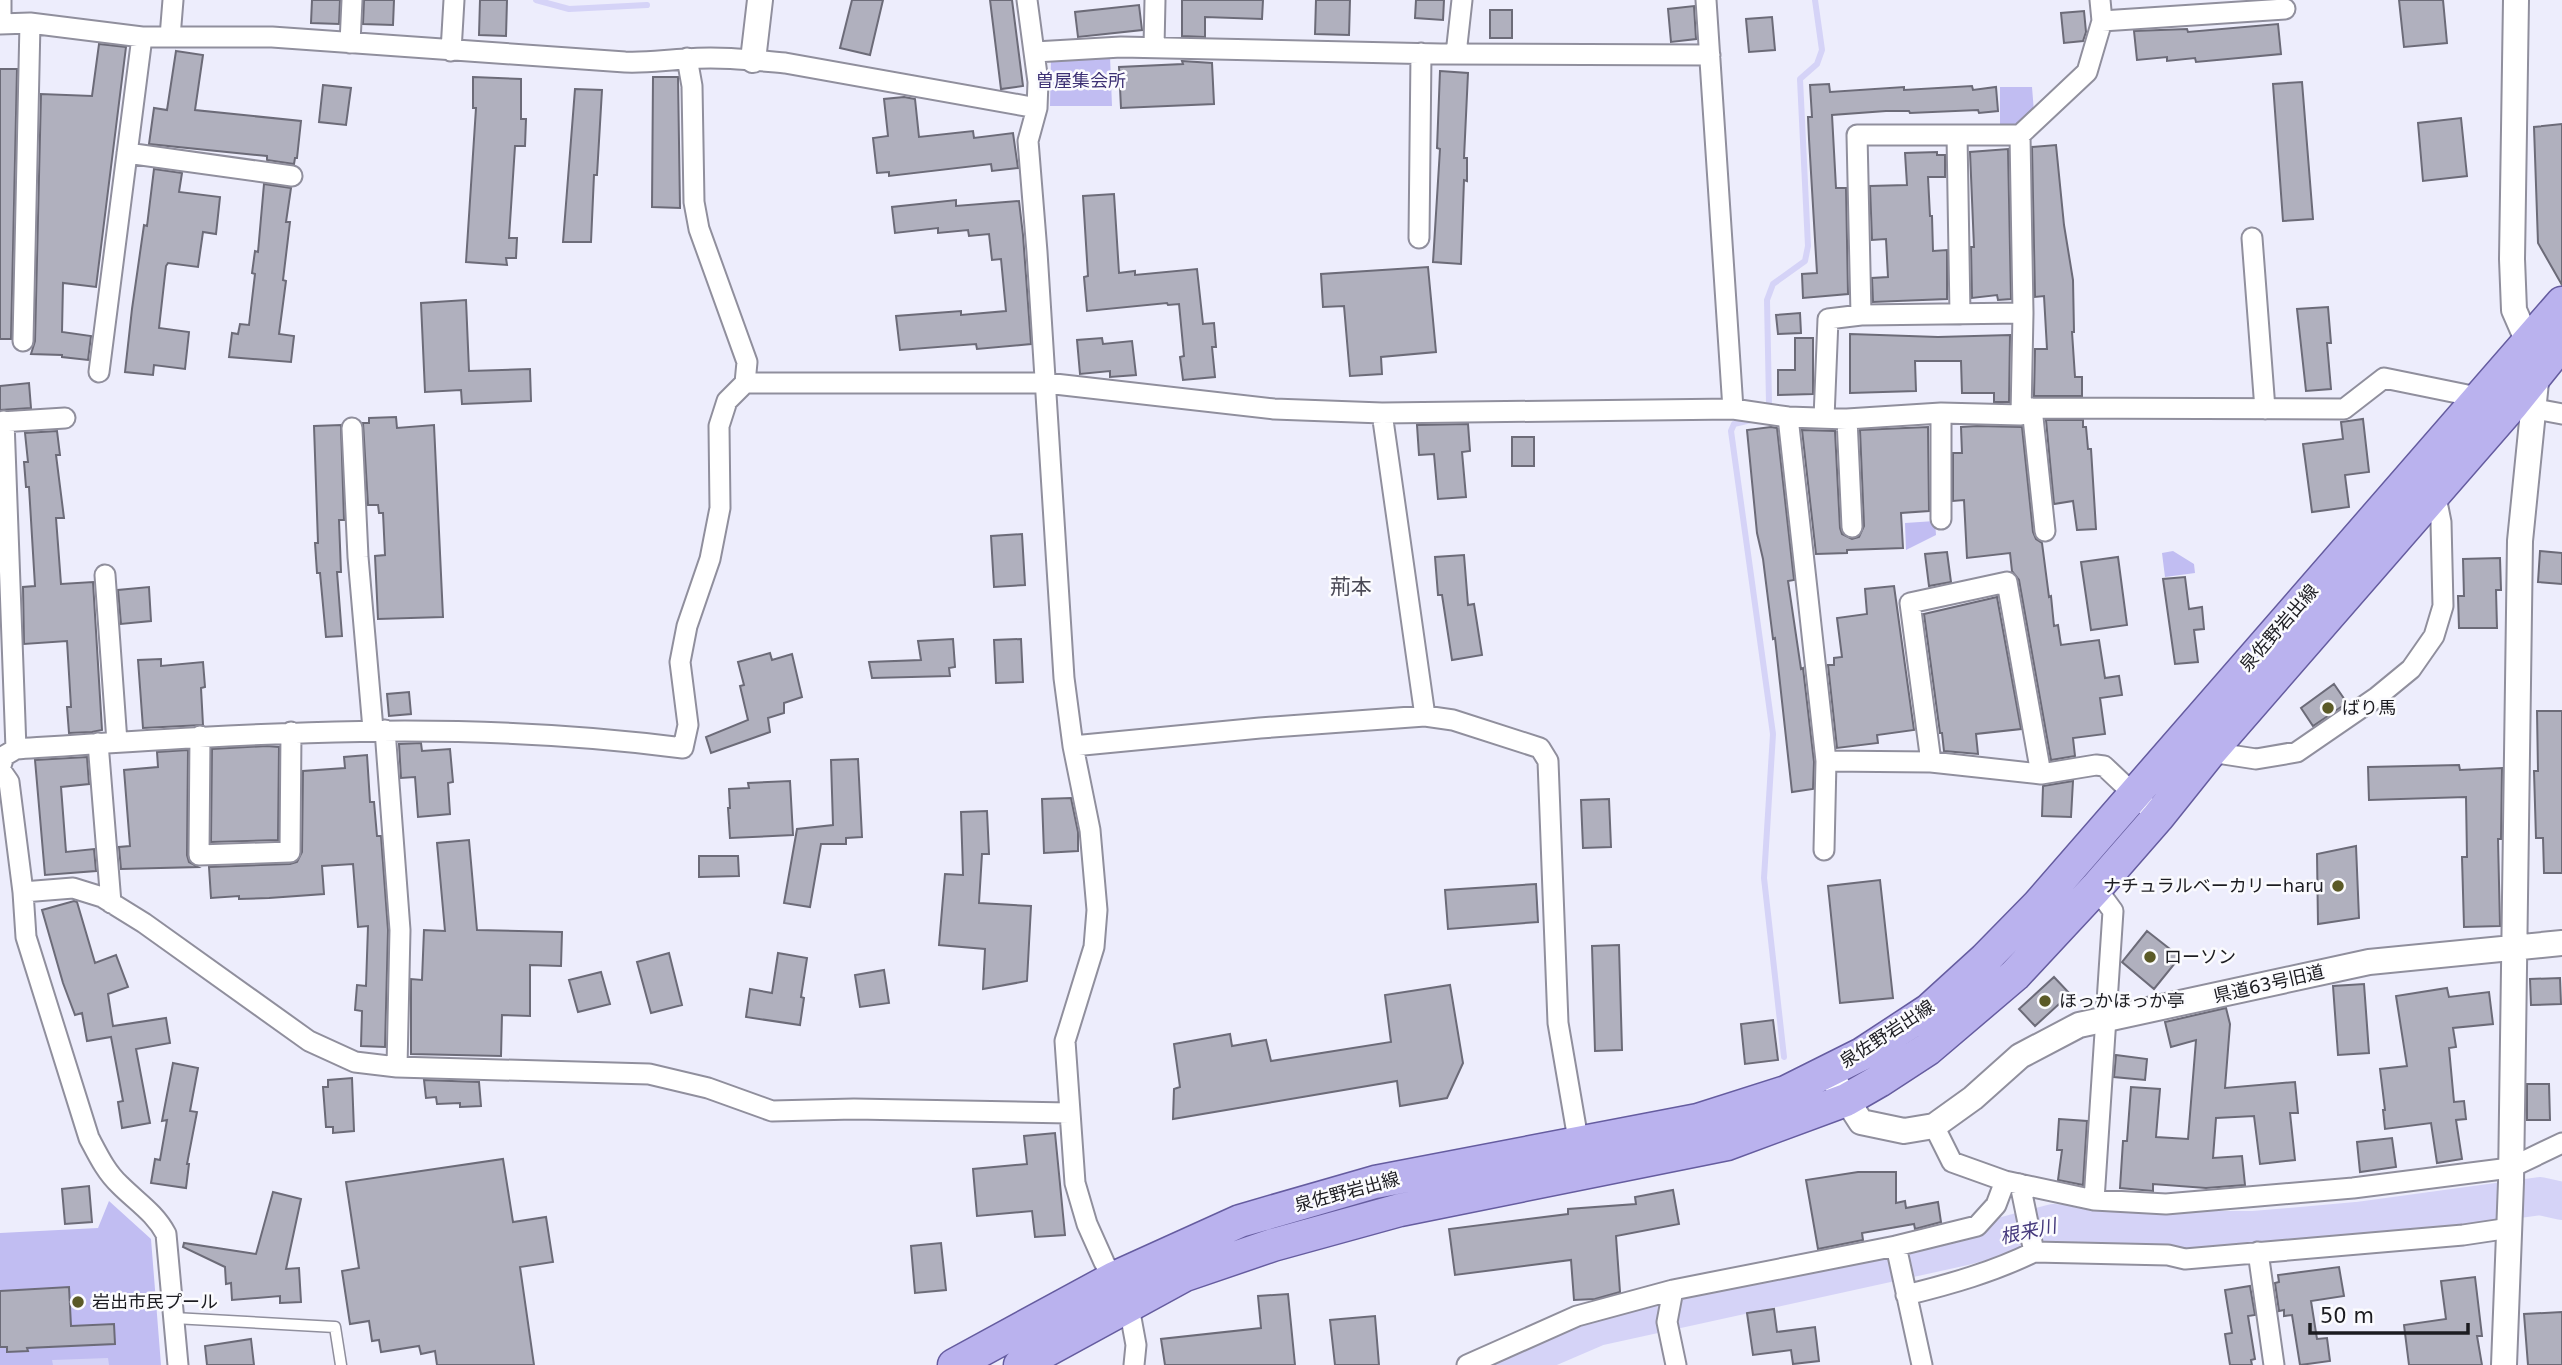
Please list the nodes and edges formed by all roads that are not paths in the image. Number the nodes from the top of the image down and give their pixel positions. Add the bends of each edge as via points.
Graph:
1 (1, 0) edge
2 (173, 0) edge
3 (352, 0) edge
4 (454, 0) edge
5 (760, 0) edge
6 (1027, 0) edge
7 (1155, 0) edge
8 (1462, 0) edge
9 (1706, 0) edge
10 (2100, 0) edge
11 (2516, 0) edge
12 (2204, 7) edge
13 (2284, 9) dead end
14 (2102, 21) junction
15 (30, 23) junction
16 (1, 24) edge
17 (142, 37) junction
18 (170, 37) junction
19 (350, 43) junction
20 (1154, 47) junction
21 (451, 51) junction
22 (1035, 52) junction
23 (1421, 53) junction
24 (1456, 54) junction
25 (1710, 55) junction
26 (687, 58) junction
27 (753, 60) junction
28 (1037, 108) junction
29 (1957, 135) junction
30 (2020, 135) junction
31 (127, 153) junction
32 (292, 176) dead end
33 (1419, 238) dead end
34 (2252, 238) dead end
35 (2562, 303) edge
36 (2023, 313) junction
37 (1960, 314) junction
38 (1861, 316) junction
39 (23, 341) dead end
40 (2528, 342) junction
41 (2562, 343) edge
42 (99, 372) dead end
43 (2537, 372) junction
44 (745, 383) junction
45 (1046, 383) junction
46 (2479, 397) junction
47 (2522, 407) junction
48 (1733, 409) junction
49 (2265, 409) junction
50 (2027, 412) junction
51 (1382, 413) junction
52 (1941, 413) junction
53 (2562, 414) edge
54 (1772, 415) junction
55 (65, 418) dead end
56 (1824, 418) junction
57 (1847, 419) junction
58 (2, 421) edge
59 (352, 428) dead end
60 (2435, 492) junction
61 (1941, 519) dead end
62 (1852, 527) dead end
63 (2045, 531) dead end
64 (105, 575) dead end
65 (1425, 716) junction
66 (379, 730) junction
67 (292, 732) junction
68 (200, 736) junction
69 (108, 743) junction
70 (1073, 746) junction
71 (16, 749) junction
72 (2210, 752) junction
73 (1826, 761) junction
74 (1931, 762) junction
75 (0, 769) edge
76 (2041, 774) junction
77 (2134, 796) junction
78 (2158, 817) junction
79 (1824, 850) dead end
80 (2096, 888) junction
81 (23, 892) junction
82 (111, 903) junction
83 (2562, 943) edge
84 (2515, 947) junction
85 (2105, 1020) junction
86 (397, 1067) junction
87 (1828, 1071) junction
88 (1846, 1100) junction
89 (1069, 1113) junction
90 (1934, 1126) junction
91 (1580, 1141) junction
92 (2562, 1143) edge
93 (1581, 1174) junction
94 (2511, 1175) junction
95 (2012, 1182) junction
96 (2094, 1200) junction
97 (2510, 1224) junction
98 (1896, 1246) junction
99 (2033, 1248) junction
100 (2258, 1252) junction
101 (1114, 1278) junction
102 (1673, 1290) junction
103 (1906, 1295) junction
104 (1129, 1307) junction
105 (174, 1318) junction
106 (177, 1365) edge
107 (341, 1365) edge
108 (954, 1365) edge
109 (1020, 1365) edge
110 (1134, 1365) edge
111 (1467, 1365) edge
112 (1676, 1365) edge
113 (1922, 1365) edge
114 (2274, 1365) edge
115 (2504, 1365) edge

1 - 16 street
2 - 18 street
3 - 19 street
4 - 21 street
5 - 27 street
6 - 22 street
7 - 20 street
8 - 24 street
9 - 25 street
10 - 14 street
11 - 40 street via 2512,259 2514,310
12 - 13 street
12 - 14 street
14 - 30 street via 2087,72
15 - 16 street
15 - 17 street
15 - 39 street
17 - 18 street
17 - 31 street
18 - 19 street
19 - 21 street
20 - 22 street
20 - 23 street
21 - 26 street via 653,63
22 - 28 street
23 - 24 street
23 - 33 street
24 - 25 street
25 - 48 street
26 - 27 street
26 - 44 street via 692,86 694,202 699,229 747,362
27 - 28 street
28 - 45 street via 1028,141
29 - 30 street
29 - 37 street
29 - 38 street via 1857,135
30 - 36 street
31 - 32 street
31 - 42 street
34 - 49 street
35 - 40 main road, 泉佐野岩出線
36 - 37 street
36 - 50 street
37 - 38 street
38 - 56 street via 1828,318
40 - 43 street
40 - 46 main road, 泉佐野岩出線
41 - 43 main road, 泉佐野岩出線
43 - 47 main road, 泉佐野岩出線
44 - 45 street
44 - 66 street via 727,401 719,426 720,508 680,662 688,725 683,748 487,731
45 - 51 street via 1273,409
45 - 70 street via 1064,678
46 - 47 street
46 - 49 street via 2384,378 2344,409
46 - 77 main road, 泉佐野岩出線
47 - 53 street
47 - 60 main road, 泉佐野岩出線
47 - 84 street
48 - 51 street
48 - 54 street
49 - 50 street
50 - 52 street
50 - 63 street
51 - 65 street
52 - 57 street
52 - 61 street
54 - 56 street
54 - 73 street
55 - 58 street
56 - 57 street
57 - 62 street
58 - 71 street
59 - 66 street via 358,557
60 - 72 main road, 泉佐野岩出線
60 - 72 street via 2441,522 2444,606 2434,636 2411,669 2297,752 2256,759
64 - 69 street
65 - 70 street
65 - 91 street via 1453,720 1540,748 1548,761 1558,1023
66 - 67 street
66 - 86 street via 400,930
67 - 68 street
67 - 68 street via 290,852 200,855
68 - 69 street
69 - 71 street
69 - 82 street
70 - 89 street via 1090,830 1097,910 1094,947 1065,1041
71 - 75 street via 4,755
72 - 78 main road, 泉佐野岩出線
73 - 74 street
73 - 79 street
74 - 76 street
74 - 76 street via 1910,603 2007,582
75 - 81 street via 9,782
76 - 77 street via 2104,766
77 - 78 street
77 - 87 main road, 泉佐野岩出線 via 1986,959 1938,1001 1862,1054
78 - 80 main road, 泉佐野岩出線
80 - 85 street via 2113,911
80 - 88 main road, 泉佐野岩出線 via 2015,975 1934,1045
81 - 82 street via 73,888
81 - 105 street via 26,937 89,1138 101,1162 157,1218 166,1234
82 - 86 street via 309,1041 355,1062
83 - 84 street, 県道63号旧道
84 - 85 street, 県道63号旧道 via 2369,962
84 - 94 street
85 - 90 street, 県道63号旧道 via 2079,1025 2020,1056
85 - 96 street
86 - 89 street via 649,1074 708,1088 772,1111
87 - 88 street, 県道63号旧道
87 - 91 main road, 泉佐野岩出線 via 1786,1092 1698,1120
88 - 90 street, 県道63号旧道 via 1861,1122 1904,1131
88 - 93 main road, 泉佐野岩出線 via 1727,1144
89 - 101 street via 1075,1183 1087,1224
90 - 95 street via 1952,1163
91 - 93 street
91 - 101 main road, 泉佐野岩出線 via 1375,1182 1240,1221
92 - 94 street
93 - 104 main road, 泉佐野岩出線 via 1412,1208 1273,1245 1185,1275
94 - 96 street via 2166,1204
94 - 97 street
95 - 96 street
95 - 98 street via 1977,1226
95 - 99 street via 2025,1206
97 - 100 street via 2463,1235
97 - 115 street
98 - 102 street
98 - 103 street
99 - 100 street via 2185,1259
99 - 103 street via 2002,1267
100 - 114 street
101 - 104 street
101 - 108 main road, 泉佐野岩出線
102 - 111 street via 1577,1316
102 - 112 street via 1667,1322
103 - 113 street
104 - 109 main road, 泉佐野岩出線
104 - 110 street via 1136,1345
105 - 106 street
105 - 107 lane via 335,1327

